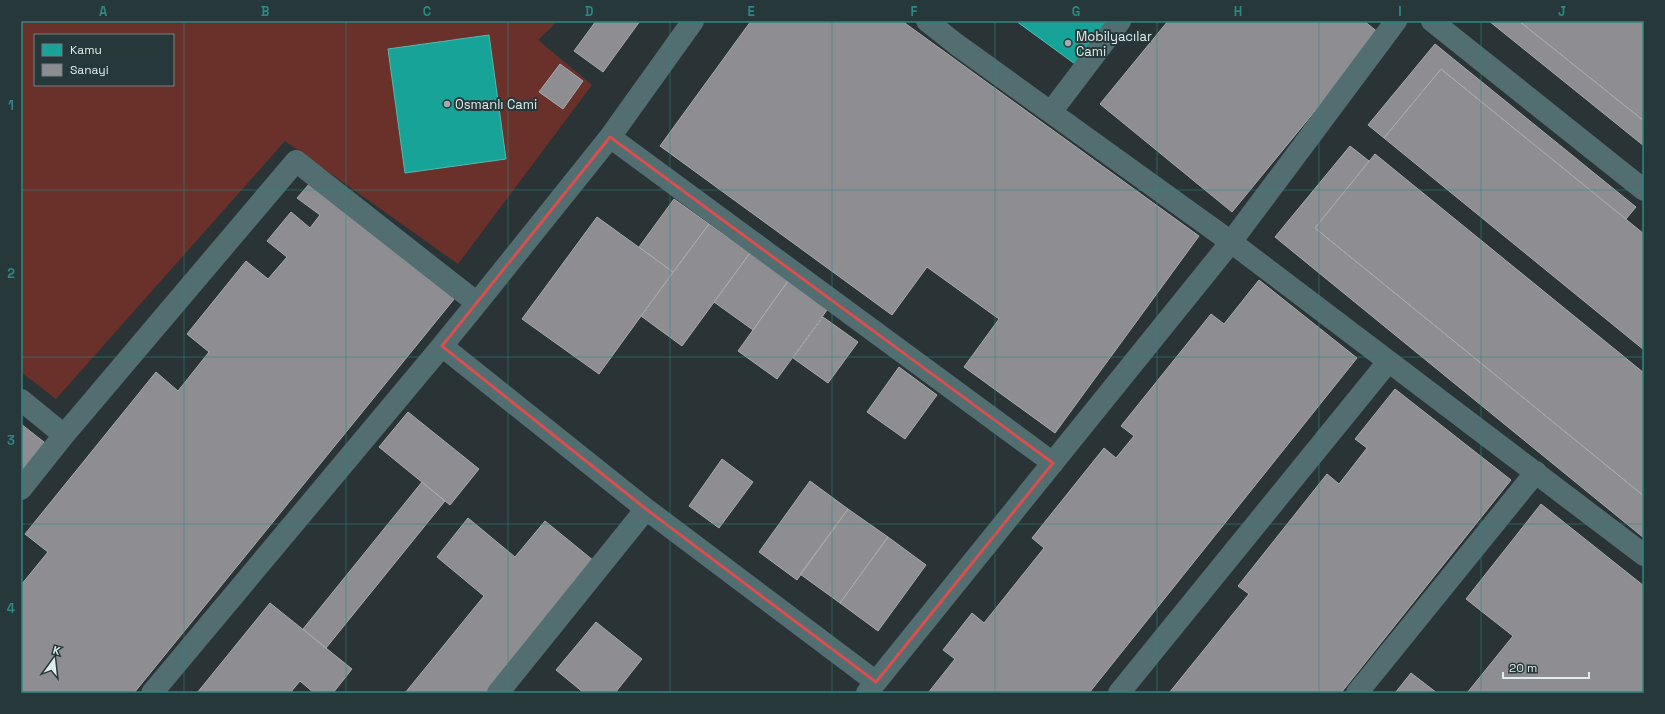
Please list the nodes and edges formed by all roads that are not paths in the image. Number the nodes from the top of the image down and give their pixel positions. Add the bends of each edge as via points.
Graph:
1 (693, 21) edge
2 (927, 21) edge
3 (1120, 21) edge
4 (1396, 21) edge
5 (1432, 21) edge
6 (1051, 112) junction
7 (610, 137) junction
8 (1644, 190) edge
9 (1231, 242) junction
10 (477, 303) junction
11 (442, 346) junction
12 (1388, 362) junction
13 (21, 400) edge
14 (64, 435) junction
15 (1053, 464) junction
16 (1536, 472) junction
17 (21, 489) edge
18 (646, 509) junction
19 (1644, 555) edge
20 (872, 687) edge
21 (152, 693) edge
22 (498, 693) edge
23 (1119, 693) edge
24 (1357, 693) edge

1 - 7 street
2 - 6 street
3 - 6 street
4 - 9 street
5 - 8 street
6 - 9 street
7 - 10 street
7 - 15 street
9 - 12 street
9 - 15 street
10 - 11 street
10 - 14 street via 296,161
11 - 18 street
11 - 21 street
12 - 16 street
12 - 23 street
13 - 14 street
14 - 17 street
15 - 20 street
16 - 19 street
16 - 24 street
18 - 20 street
18 - 22 street

